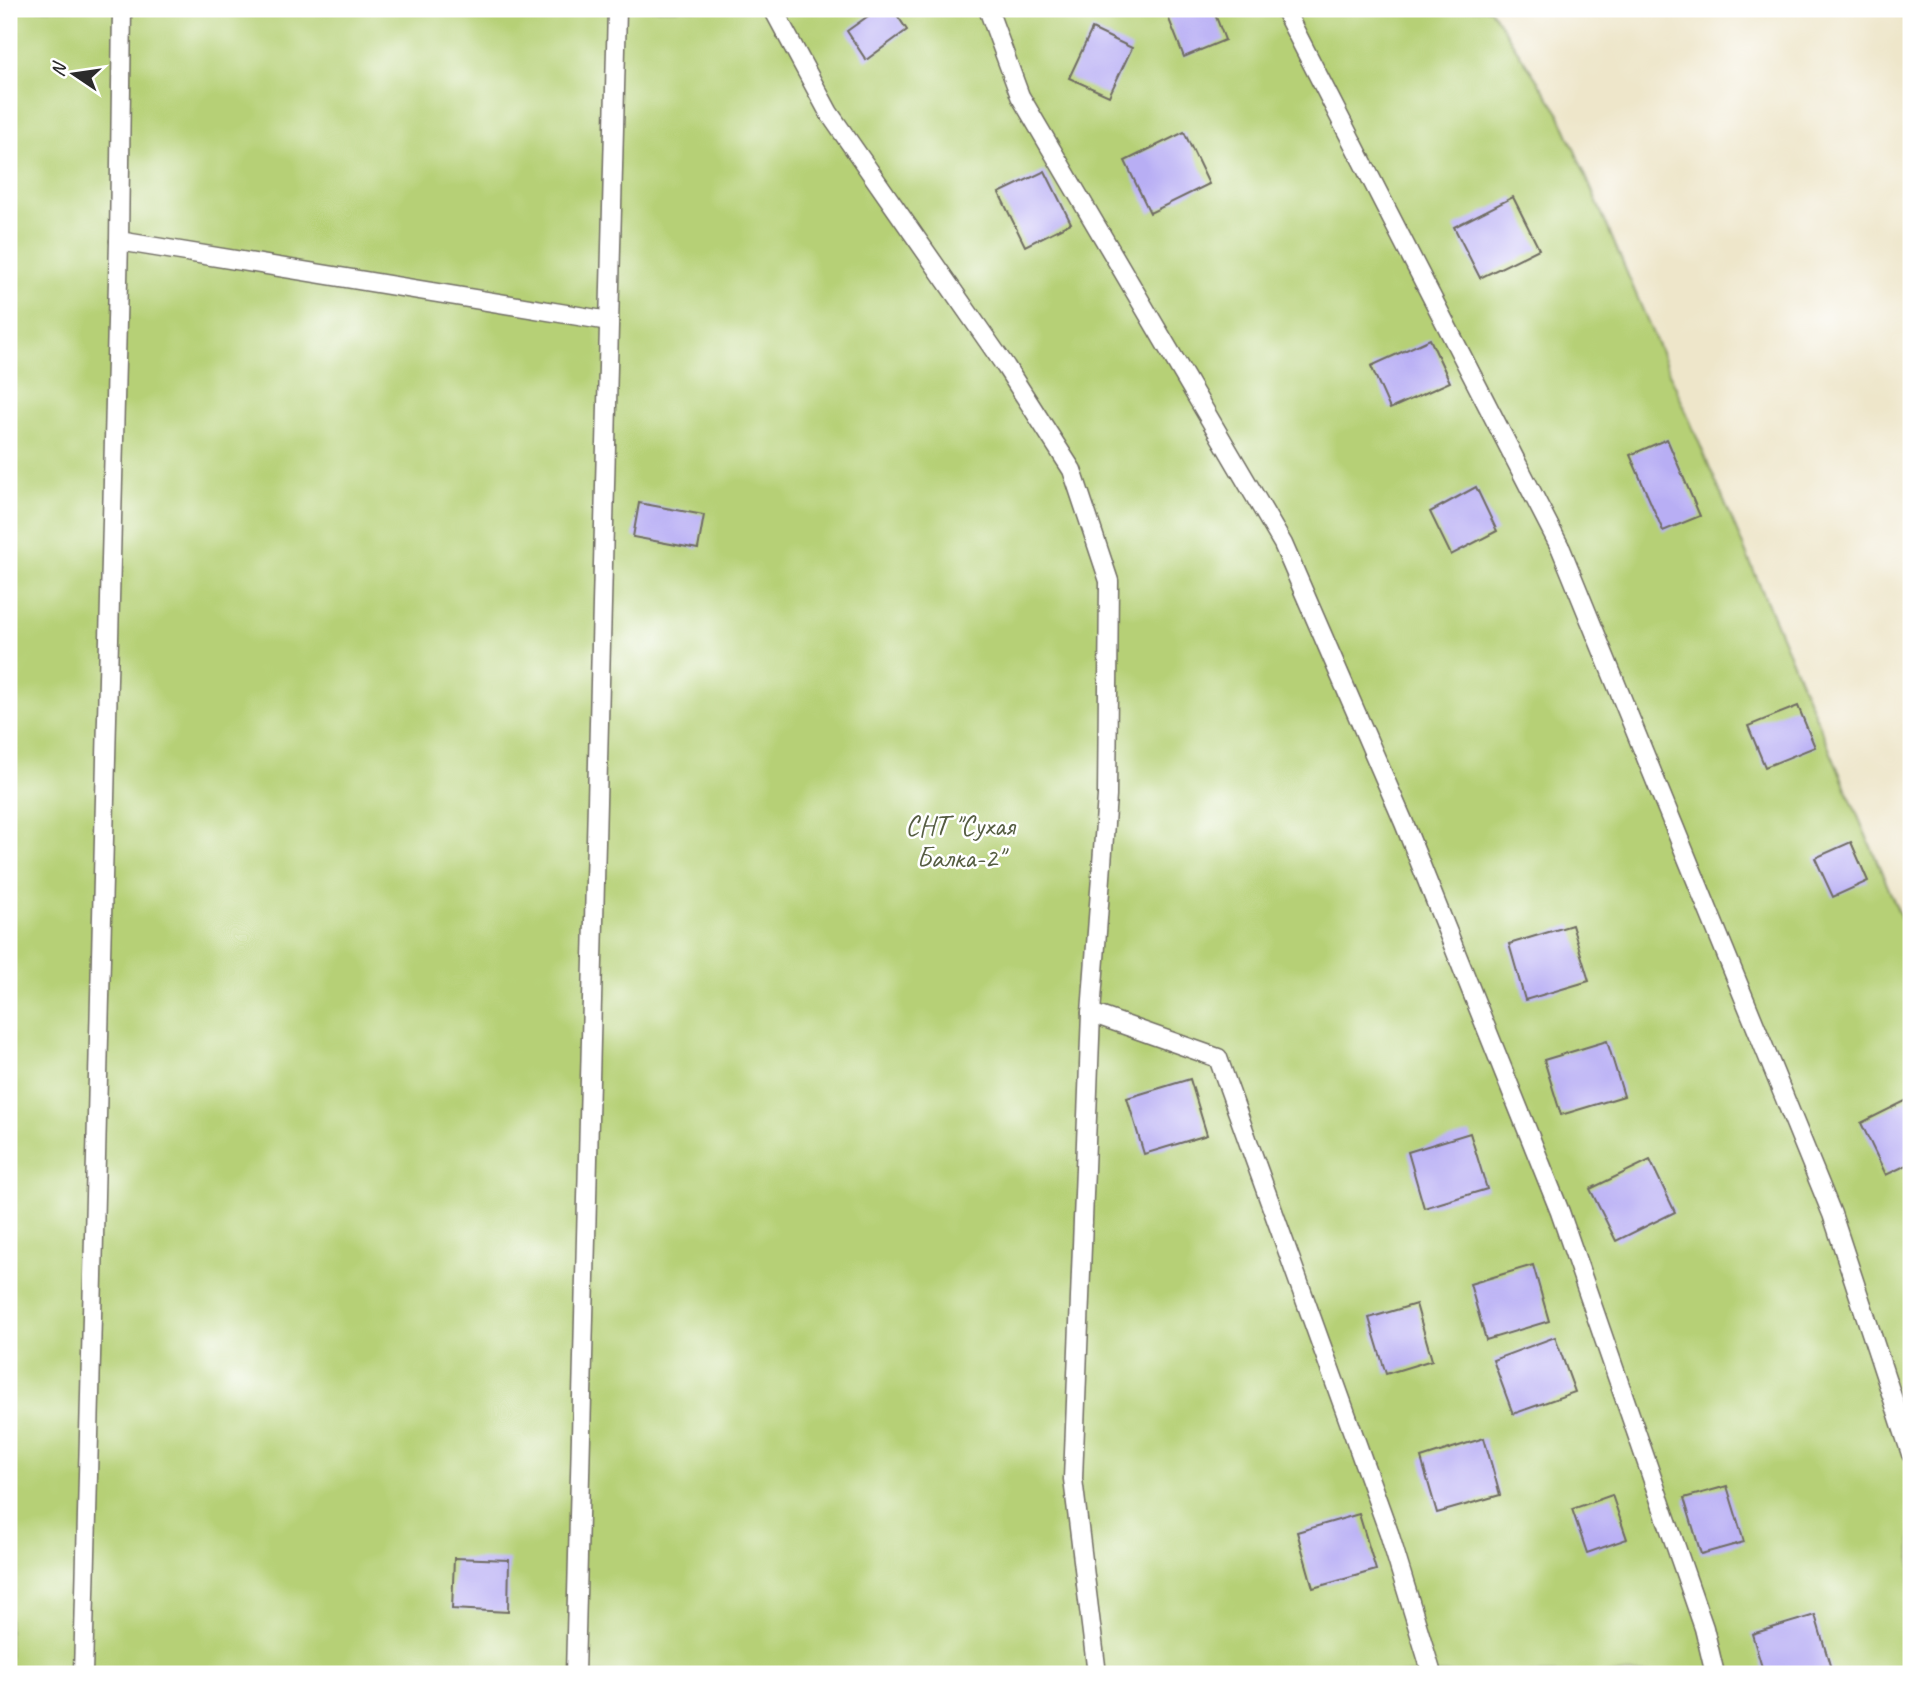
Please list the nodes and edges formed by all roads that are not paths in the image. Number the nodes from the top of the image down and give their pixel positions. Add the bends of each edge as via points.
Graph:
1 (122, 9) edge
2 (617, 9) edge
3 (773, 9) edge
4 (988, 9) edge
5 (1284, 9) edge
6 (119, 241) junction
7 (609, 321) junction
8 (1091, 1013) junction
9 (1911, 1454) edge
10 (83, 1674) edge
11 (575, 1674) edge
12 (1097, 1674) edge
13 (1432, 1674) edge
14 (1715, 1674) edge

1 - 6 lane
2 - 7 lane
3 - 8 lane via 830,113 1072,470 1109,581 1107,796
4 - 14 lane via 1020,96 1283,544 1404,823 1560,1212 1704,1628
5 - 9 lane via 1561,550 1832,1214
6 - 7 lane
6 - 10 lane
7 - 11 lane
8 - 12 lane via 1073,1479
8 - 13 lane via 1218,1058 1389,1533

